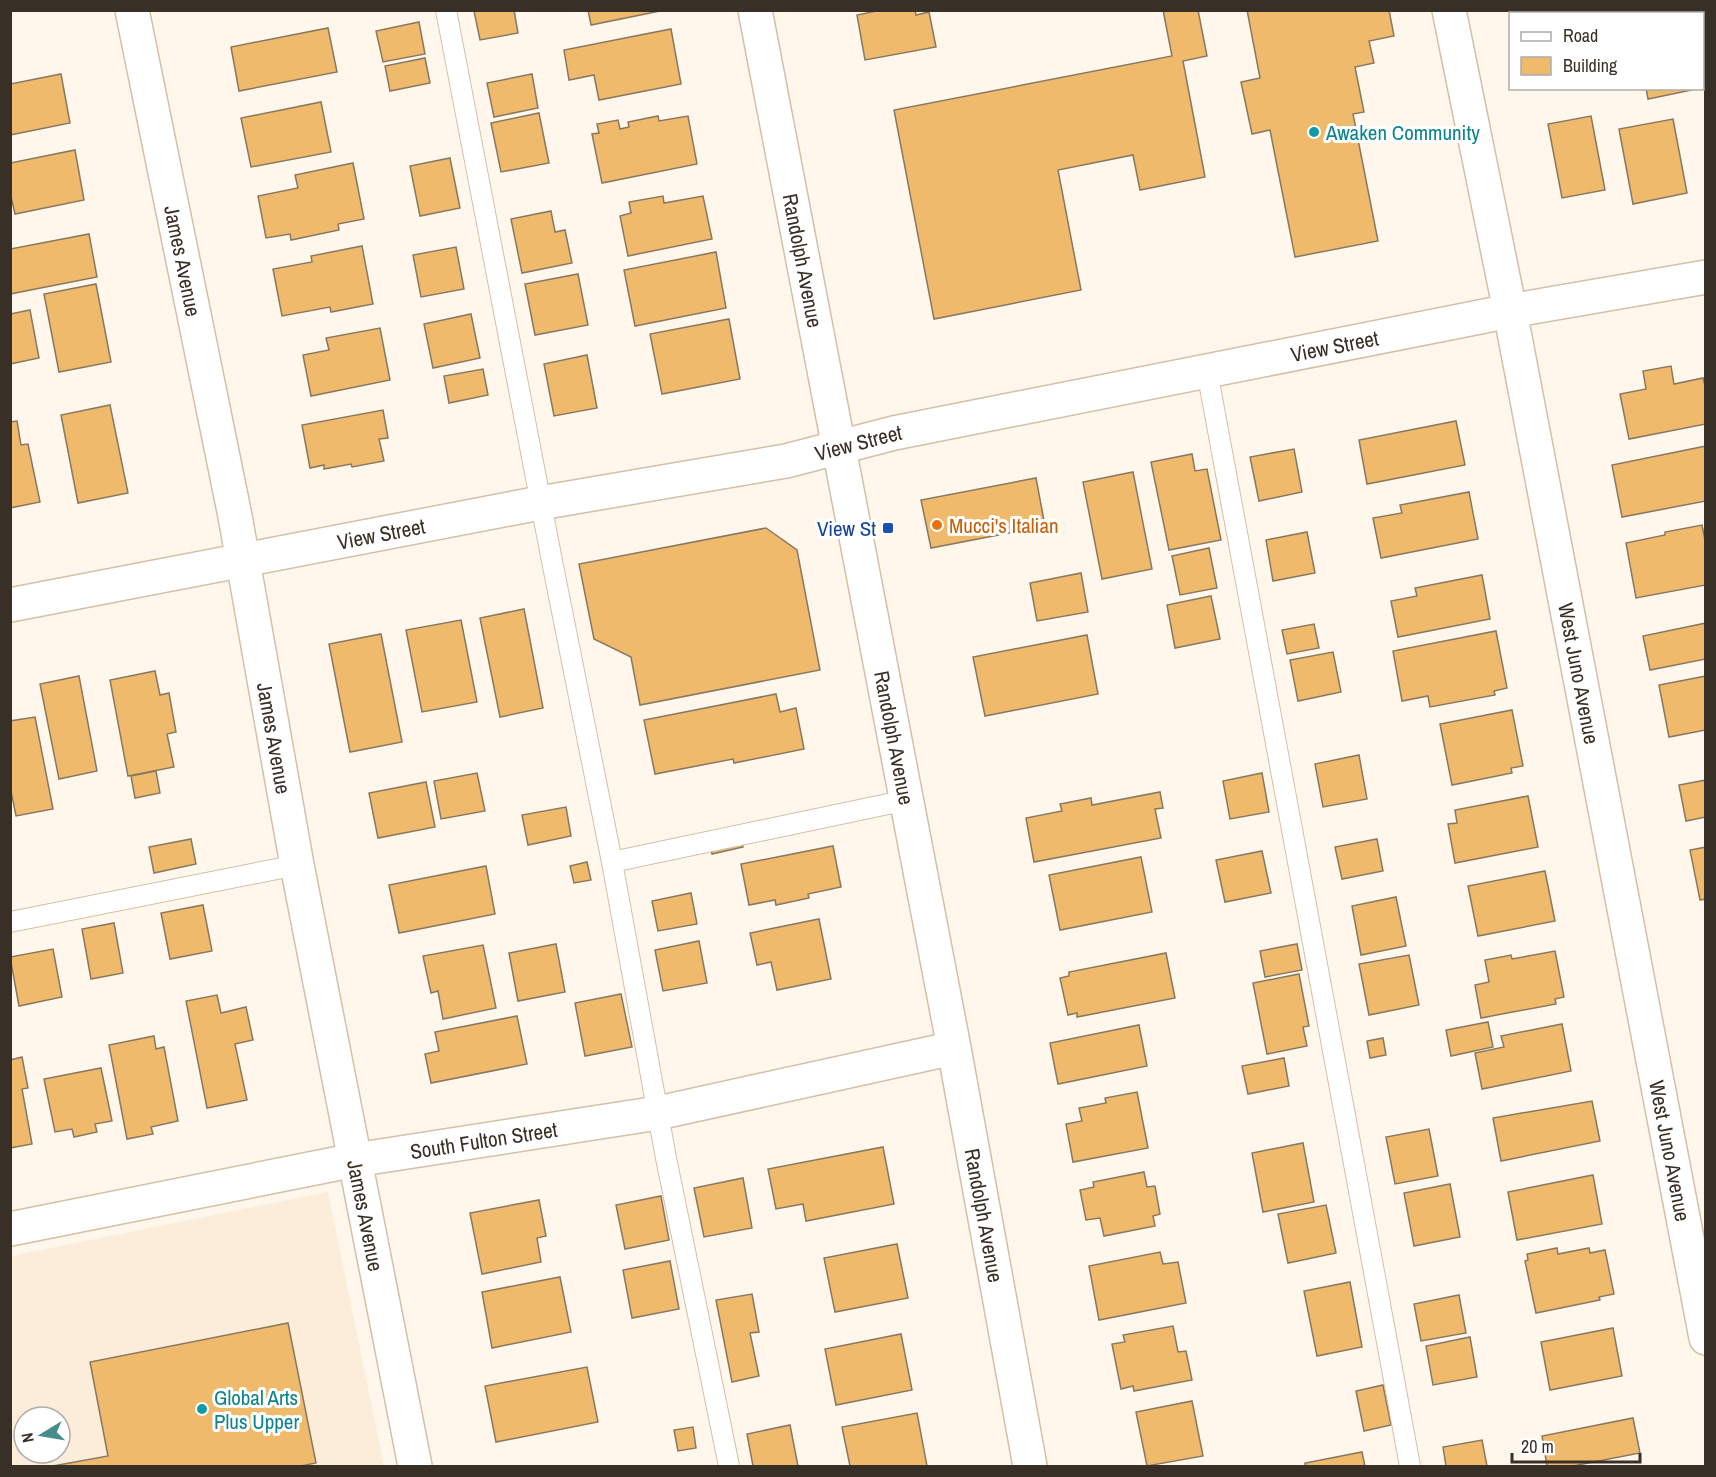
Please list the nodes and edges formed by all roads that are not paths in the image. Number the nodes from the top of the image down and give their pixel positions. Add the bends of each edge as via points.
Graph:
1 (132, 10) edge
2 (446, 10) edge
3 (755, 10) edge
4 (1449, 10) edge
5 (1706, 277) edge
6 (1510, 310) junction
7 (1207, 371) junction
8 (839, 447) junction
9 (540, 503) junction
10 (243, 561) junction
11 (10, 605) edge
12 (906, 800) junction
13 (612, 862) junction
14 (297, 865) junction
15 (10, 921) edge
16 (954, 1048) junction
17 (658, 1113) junction
18 (355, 1160) junction
19 (10, 1229) edge
20 (1706, 1338) edge
21 (415, 1467) edge
22 (729, 1467) edge
23 (1030, 1467) edge
24 (1410, 1467) edge

1 - 10 street, James Avenue
2 - 9 lane
3 - 8 street, Randolph Avenue
4 - 6 street, West Juno Avenue
5 - 6 street, View Street
6 - 7 street, View Street
6 - 20 street, West Juno Avenue
7 - 8 street, View Street via 906,430
7 - 24 lane
8 - 9 street, View Street via 786,461
8 - 12 street, Randolph Avenue
9 - 10 street, View Street
9 - 13 lane
10 - 11 street, View Street
10 - 14 street, James Avenue
12 - 13 lane
12 - 16 street, Randolph Avenue
13 - 17 lane
14 - 15 lane
14 - 18 street, James Avenue
16 - 17 street, South Fulton Street
16 - 23 street, Randolph Avenue
17 - 18 street, South Fulton Street
17 - 22 lane
18 - 19 street, South Fulton Street
18 - 21 street, James Avenue

